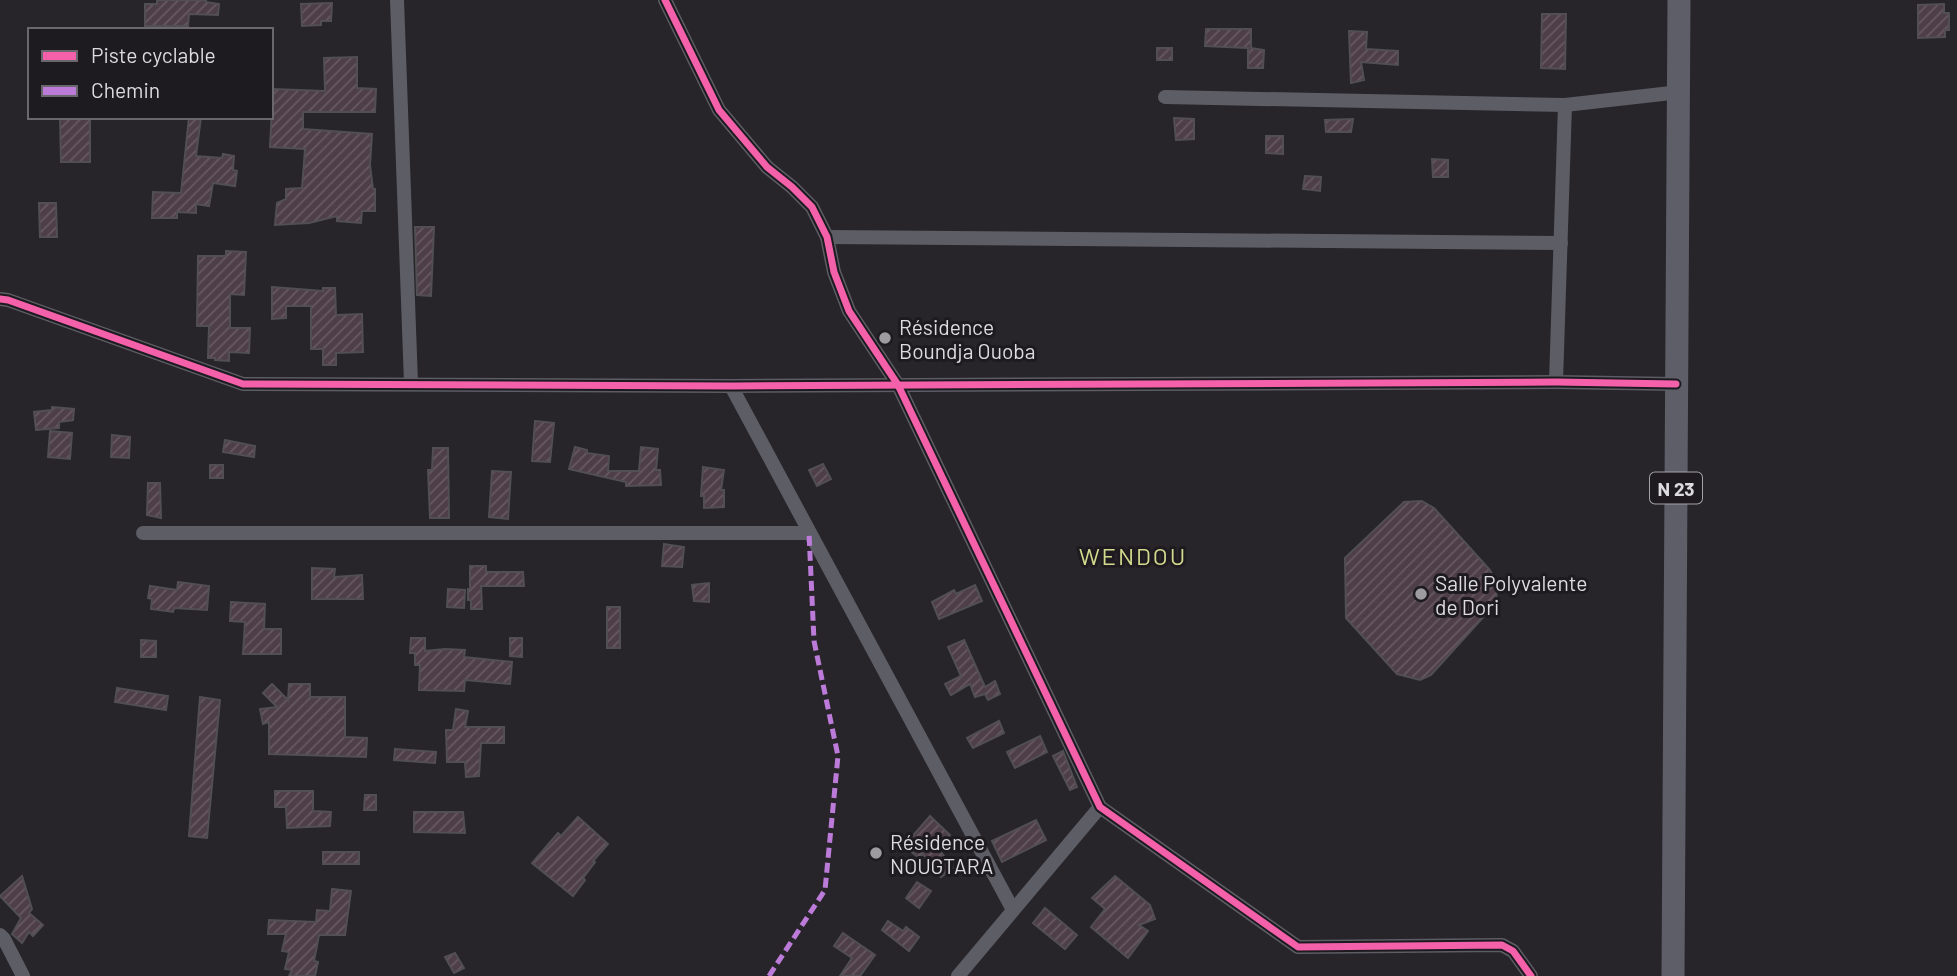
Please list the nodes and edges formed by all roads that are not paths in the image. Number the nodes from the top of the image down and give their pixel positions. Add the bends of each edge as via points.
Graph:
1 (397, 0) edge
2 (666, 0) edge
3 (1679, 0) edge
4 (1680, 92) junction
5 (1165, 97) dead end
6 (1565, 105) junction
7 (827, 237) junction
8 (1560, 243) junction
9 (0, 299) edge
10 (1556, 382) junction
11 (411, 383) junction
12 (1676, 384) junction
13 (898, 385) junction
14 (731, 386) junction
15 (143, 533) dead end
16 (809, 533) junction
17 (1100, 807) junction
18 (1013, 911) junction
19 (0, 935) edge
20 (23, 976) edge
21 (958, 976) edge
22 (1531, 976) edge
23 (1673, 976) edge

1 - 11 street
2 - 7 street via 719,110 766,167 812,207
3 - 4 main road, N 23
4 - 6 street
4 - 12 main road, N 23
5 - 6 street
6 - 8 street
7 - 8 street
7 - 13 street via 849,311
8 - 10 street
9 - 11 street via 243,384
10 - 12 street
10 - 13 street
11 - 14 street
12 - 23 main road, N 23
13 - 14 street
13 - 17 street
14 - 16 street
15 - 16 street
16 - 18 street
17 - 18 street
17 - 22 street via 1298,947 1502,946 1513,951
18 - 21 street
19 - 20 street

